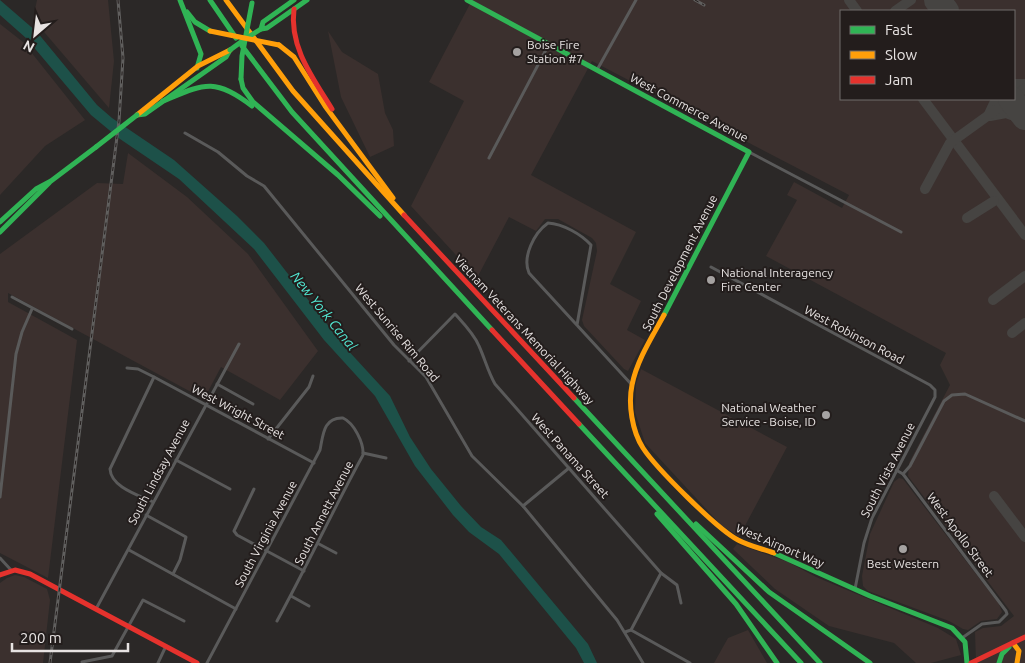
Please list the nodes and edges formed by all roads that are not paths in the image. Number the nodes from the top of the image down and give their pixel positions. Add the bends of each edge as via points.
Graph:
1 (180, 0) edge
2 (210, 0) edge
3 (226, 0) edge
4 (294, 0) edge
5 (307, 0) edge
6 (467, 0) edge
7 (636, 0) edge
8 (252, 2) edge
9 (294, 10) junction
10 (261, 29) junction
11 (245, 39) junction
12 (549, 44) junction
13 (230, 50) junction
14 (197, 68) junction
15 (597, 70) junction
16 (163, 101) junction
17 (137, 115) junction
18 (185, 133) dead end
19 (347, 136) junction
20 (292, 137) junction
21 (749, 152) junction
22 (489, 158) dead end
23 (51, 181) junction
24 (0, 222) edge
25 (0, 232) edge
26 (901, 232) dead end
27 (447, 262) junction
28 (711, 267) dead end
29 (12, 297) dead end
30 (467, 304) junction
31 (32, 309) junction
32 (577, 325) junction
33 (72, 328) dead end
34 (238, 344) dead end
35 (409, 361) junction
36 (127, 368) dead end
37 (313, 376) dead end
38 (154, 377) junction
39 (217, 384) junction
40 (632, 385) junction
41 (935, 390) joint
42 (253, 404) dead end
43 (205, 405) junction
44 (340, 418) joint
45 (1025, 421) edge
46 (268, 439) junction
47 (363, 453) junction
48 (386, 458) dead end
49 (176, 460) junction
50 (314, 463) junction
51 (570, 468) junction
52 (896, 470) junction
53 (903, 474) junction
54 (628, 478) junction
55 (230, 489) dead end
56 (254, 489) dead end
57 (664, 495) junction
58 (0, 497) edge
59 (153, 502) junction
60 (523, 506) junction
61 (146, 515) junction
62 (319, 544) junction
63 (128, 550) junction
64 (267, 551) junction
65 (336, 553) dead end
66 (0, 558) edge
67 (11, 570) junction
68 (304, 572) junction
69 (662, 573) junction
70 (173, 574) junction
71 (0, 575) edge
72 (855, 589) junction
73 (291, 596) junction
74 (681, 603) dead end
75 (309, 606) dead end
76 (96, 609) junction
77 (236, 609) junction
78 (184, 621) dead end
79 (277, 621) dead end
80 (129, 626) junction
81 (631, 630) junction
82 (625, 632) junction
83 (1025, 637) edge
84 (962, 638) junction
85 (1013, 643) junction
86 (166, 646) junction
87 (82, 662) edge
88 (866, 662) edge
89 (158, 663) edge
90 (197, 663) edge
91 (207, 663) edge
92 (643, 663) edge
93 (690, 663) edge
94 (777, 663) edge
95 (802, 663) edge
96 (820, 663) edge
97 (969, 663) edge
98 (999, 663) edge
99 (1017, 663) edge

1 - 11 main road, bridge via 195,22 210,31
1 - 14 main road via 201,54
2 - 30 main road, Vietnam Veterans Memorial Highway via 263,74 314,137
3 - 27 main road, Vietnam Veterans Memorial Highway via 332,137
4 - 10 main road via 263,22
5 - 9 main road
6 - 12 main road, West Commerce Avenue
7 - 15 street
8 - 11 main road, bridge
9 - 10 main road
9 - 19 main road via 292,25 298,47
10 - 11 main road, bridge
11 - 13 main road, bridge
11 - 19 main road, bridge via 279,45 294,57
11 - 20 main road, bridge via 241,79 248,97
12 - 15 main road, West Commerce Avenue
12 - 22 street
13 - 14 main road
13 - 16 main road via 226,57
14 - 17 main road
15 - 21 main road, West Commerce Avenue
16 - 17 main road
16 - 20 main road via 202,86 223,86
17 - 23 main road, bridge
18 - 35 street, West Sunrise Rim Road via 218,152 264,186
19 - 27 main road via 382,185
20 - 30 main road via 352,189
21 - 26 street, West Commerce Avenue
21 - 40 main road, South Development Avenue via 639,363
23 - 24 main road via 36,189
23 - 25 main road
27 - 57 main road, Vietnam Veterans Memorial Highway
28 - 41 street, West Robinson Road
29 - 31 street
30 - 54 main road, Vietnam Veterans Memorial Highway
31 - 33 street
31 - 58 street via 16,354
32 - 32 street via 591,245 586,238 557,223 548,223 540,228 525,265
32 - 40 street
34 - 39 street, South Lindsay Avenue
35 - 51 street, West Panama Street via 455,314 475,339 495,384
35 - 60 street, West Sunrise Rim Road via 426,378 472,456
36 - 38 street, West Wright Street via 138,369
37 - 46 street via 309,387
38 - 43 street, West Wright Street
38 - 59 street via 111,462 110,474 118,485
39 - 42 street
39 - 43 street, South Lindsay Avenue
40 - 72 main road, West Airport Way via 632,415 642,447 714,522 740,541
41 - 52 street, South Vista Avenue via 935,397
43 - 46 street, West Wright Street
43 - 49 street, South Lindsay Avenue
44 - 47 street, South Annett Avenue via 352,424
44 - 50 street, South Virginia Avenue via 332,420 324,430
45 - 53 street via 965,394 952,395 944,401
46 - 50 street, West Wright Street
47 - 48 street
47 - 62 street, South Annett Avenue
49 - 55 street
49 - 59 street, South Lindsay Avenue
50 - 64 street, South Virginia Avenue
51 - 60 street
51 - 69 street, West Panama Street
52 - 53 street, West Apollo Street
52 - 72 street, South Vista Avenue via 866,536
53 - 84 street, West Apollo Street via 1007,614 999,622 982,624
54 - 94 main road via 736,604
54 - 95 main road, Vietnam Veterans Memorial Highway
56 - 64 street via 234,531
57 - 88 main road via 769,592
57 - 96 main road, Vietnam Veterans Memorial Highway
59 - 61 street, South Lindsay Avenue
60 - 82 street, West Sunrise Rim Road
61 - 63 street, South Lindsay Avenue
61 - 70 street via 186,537
62 - 65 street
62 - 68 street, South Annett Avenue
63 - 70 street
63 - 76 street, South Lindsay Avenue
64 - 68 street
64 - 77 street, South Virginia Avenue
66 - 67 street
67 - 71 main road
67 - 76 main road via 30,574
68 - 73 street, South Annett Avenue
69 - 74 street, West Panama Street via 676,585
69 - 81 street
70 - 77 street
72 - 84 main road, West Airport Way via 947,625
73 - 75 street
73 - 79 street, South Annett Avenue
76 - 80 main road
77 - 91 street, South Virginia Avenue
78 - 80 street via 143,600
80 - 86 main road
80 - 87 street via 112,656
81 - 82 street
81 - 93 street
82 - 92 street, West Sunrise Rim Road
83 - 85 main road
84 - 97 main road
85 - 97 main road
85 - 98 main road via 1002,654
85 - 99 main road via 1019,652
86 - 89 street
86 - 90 main road

